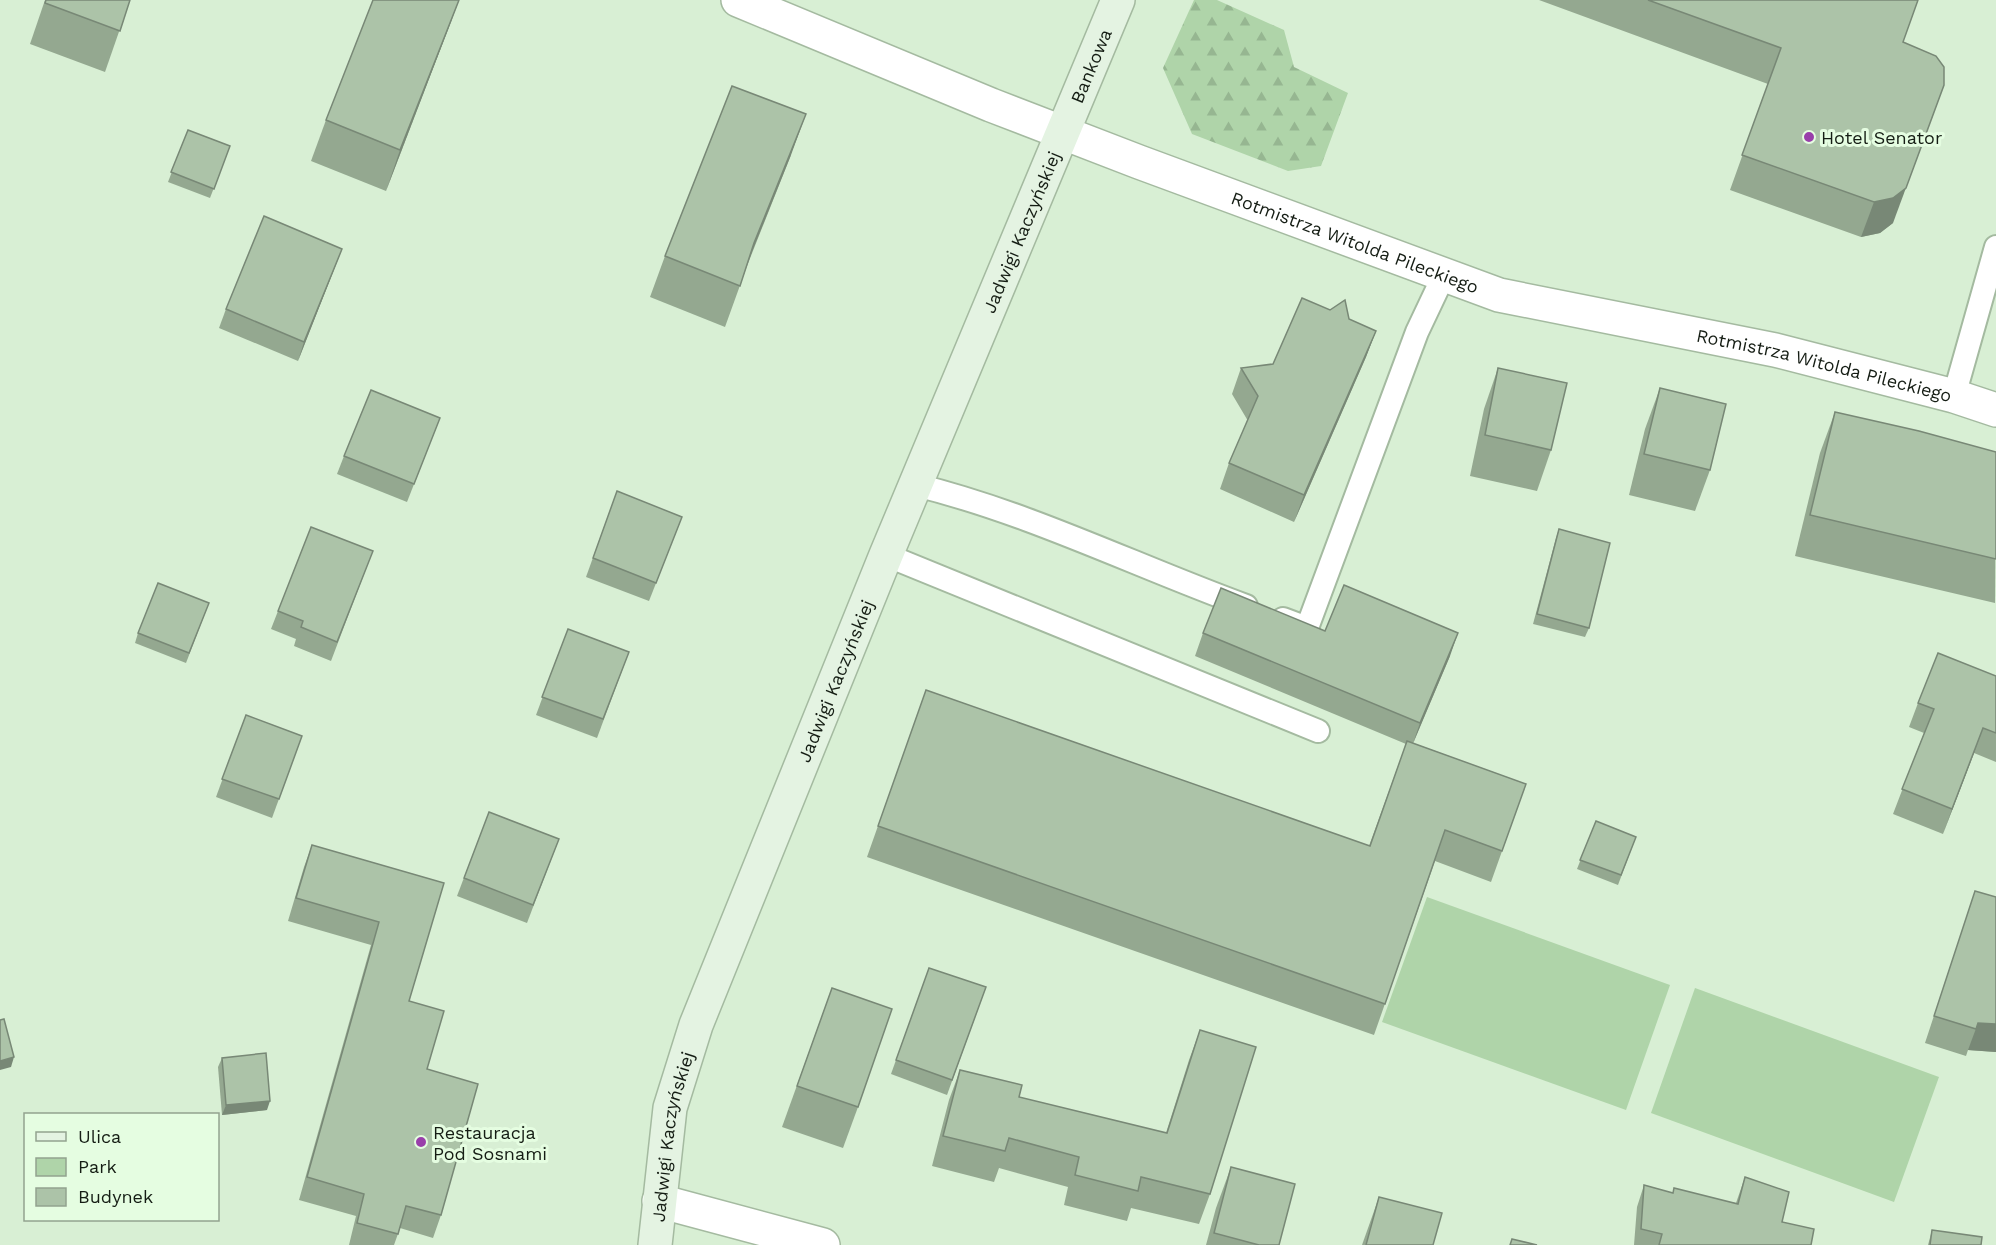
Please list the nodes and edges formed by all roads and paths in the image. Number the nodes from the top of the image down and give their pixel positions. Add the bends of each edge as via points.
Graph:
1 (738, 0) edge
2 (1118, 0) edge
3 (1062, 133) junction
4 (1996, 247) edge
5 (1444, 275) junction
6 (1954, 396) junction
7 (1996, 410) edge
8 (916, 484) junction
9 (886, 555) junction
10 (1318, 731) dead end
11 (659, 1201) junction
12 (655, 1245) edge
13 (823, 1245) edge

1 - 3 street, Rotmistrza Witolda Pileckiego
2 - 3 street, Bankowa
3 - 5 street, Rotmistrza Witolda Pileckiego
3 - 8 street, Jadwigi Kaczyńskiej
4 - 6 lane
5 - 6 street, Rotmistrza Witolda Pileckiego via 1498,295 1775,350
5 - 8 lane via 1417,332 1307,628 1170,579 1087,542
6 - 7 street, Rotmistrza Witolda Pileckiego
8 - 9 street, Jadwigi Kaczyńskiej
9 - 10 lane
9 - 11 street, Jadwigi Kaczyńskiej via 696,1025 670,1108
11 - 12 street, Jadwigi Kaczyńskiej
11 - 13 street

